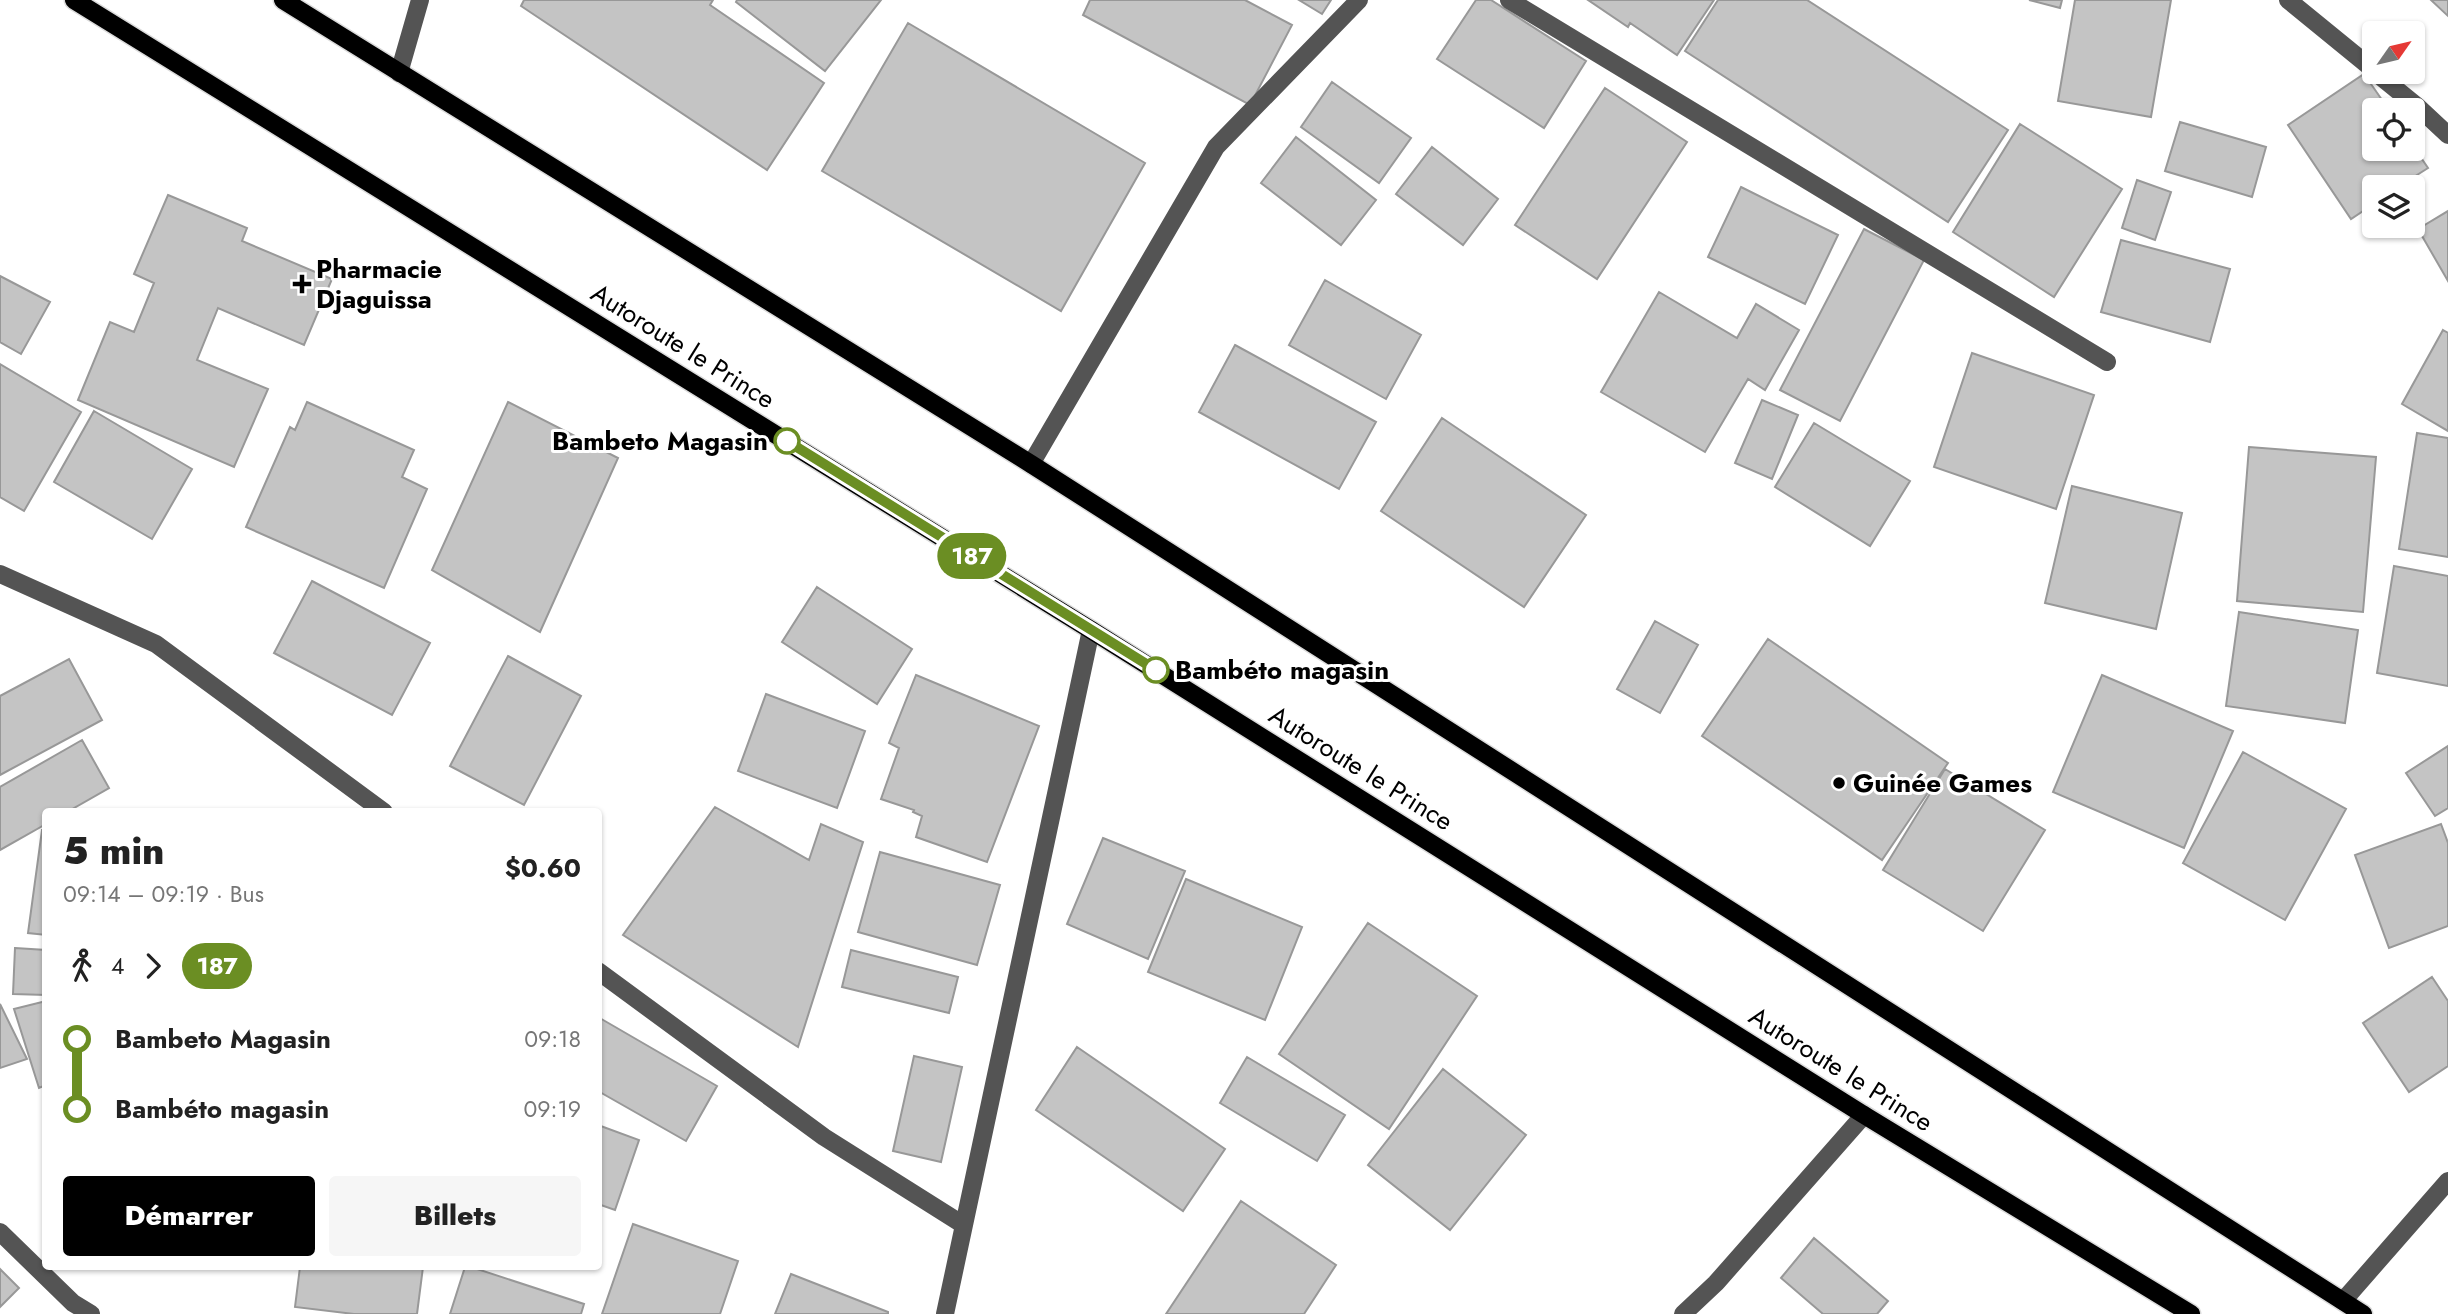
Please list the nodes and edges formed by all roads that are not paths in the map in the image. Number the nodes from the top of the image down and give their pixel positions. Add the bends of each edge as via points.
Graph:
1 (75, 0) edge
2 (283, 0) edge
3 (420, 0) edge
4 (1359, 0) edge
5 (1509, 0) edge
6 (2288, 0) edge
7 (2362, 60) edge
8 (400, 73) junction
9 (2390, 84) edge
10 (2448, 135) edge
11 (2107, 362) dead end
12 (1031, 464) junction
13 (0, 574) edge
14 (1091, 630) junction
15 (379, 808) edge
16 (602, 974) edge
17 (1864, 1115) junction
18 (2448, 1181) edge
19 (962, 1224) junction
20 (0, 1232) edge
21 (2343, 1301) junction
22 (91, 1314) edge
23 (945, 1314) edge
24 (1683, 1314) edge
25 (2191, 1314) edge
26 (2363, 1314) edge

1 - 14 main road, Autoroute le Prince
2 - 8 main road
3 - 8 street
4 - 12 street via 1216,147
5 - 11 street
6 - 7 street
8 - 12 main road
9 - 10 street
12 - 21 main road
13 - 15 street via 156,644
14 - 17 main road, Autoroute le Prince
14 - 19 street
16 - 19 street via 824,1137
17 - 24 street via 1716,1283
17 - 25 main road, Autoroute le Prince
18 - 21 street
19 - 23 street
20 - 22 street via 73,1303
21 - 26 main road

